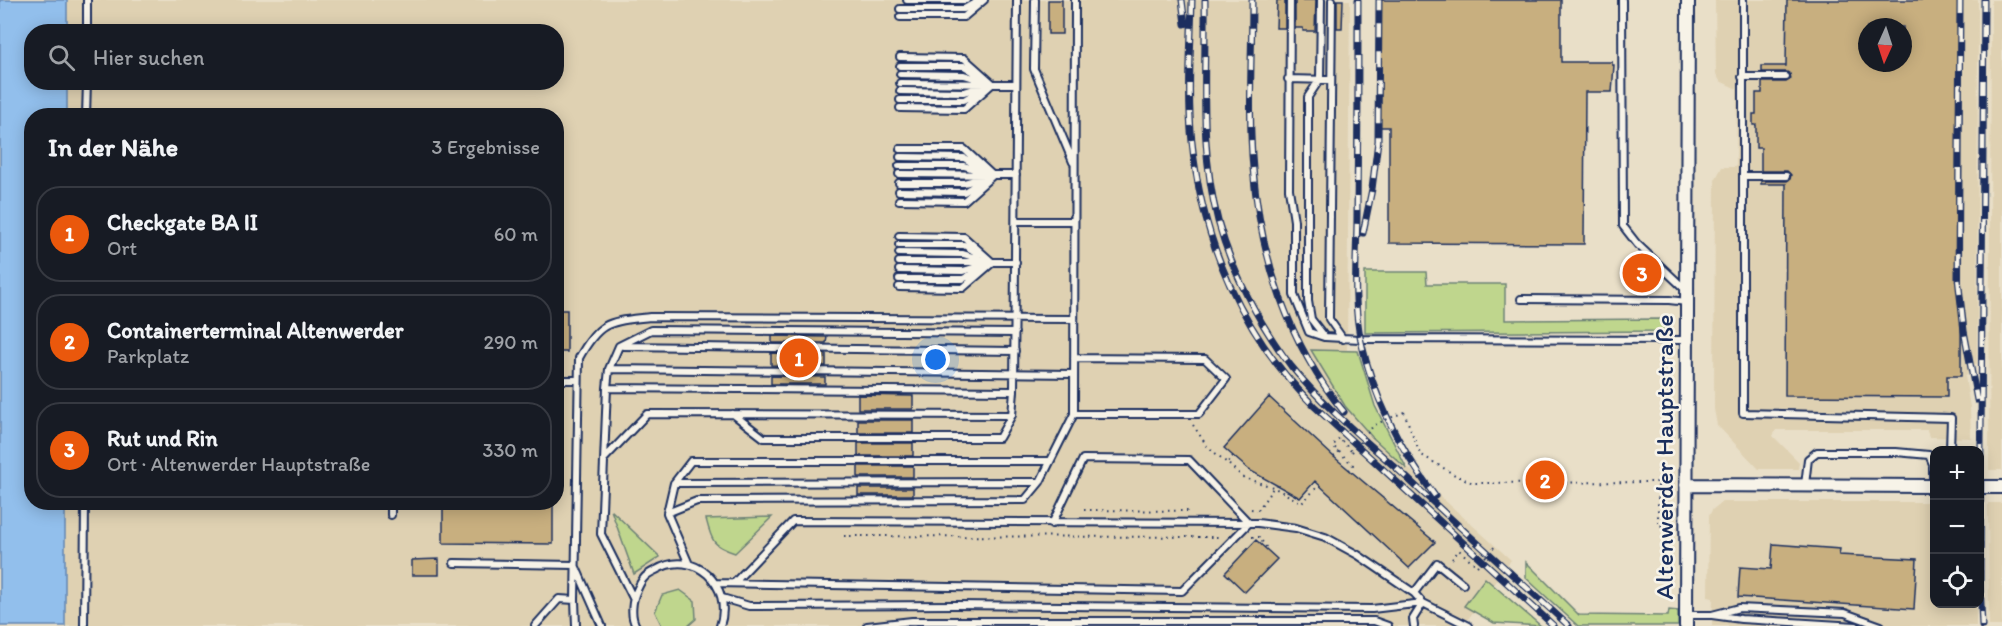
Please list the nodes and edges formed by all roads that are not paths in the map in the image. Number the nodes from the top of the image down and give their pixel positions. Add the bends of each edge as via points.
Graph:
1 (87, 0) edge
2 (907, 0) edge
3 (966, 0) edge
4 (982, 0) edge
5 (1017, 0) edge
6 (1035, 0) edge
7 (1075, 0) edge
8 (1290, 0) edge
9 (1321, 0) edge
10 (1332, 0) edge
11 (1622, 0) edge
12 (1688, 0) edge
13 (1743, 0) edge
14 (900, 9) dead end
15 (900, 17) dead end
16 (87, 24) edge
17 (900, 57) dead end
18 (900, 66) dead end
19 (900, 74) dead end
20 (1742, 76) junction
21 (1786, 77) dead end
22 (1288, 79) junction
23 (1320, 79) junction
24 (1330, 80) junction
25 (900, 83) dead end
26 (993, 84) junction
27 (1016, 84) junction
28 (87, 90) edge
29 (900, 91) dead end
30 (900, 100) dead end
31 (86, 108) edge
32 (900, 108) dead end
33 (900, 149) dead end
34 (900, 157) dead end
35 (1075, 165) junction
36 (900, 166) dead end
37 (899, 174) dead end
38 (993, 175) junction
39 (1016, 175) junction
40 (1743, 176) junction
41 (1786, 176) dead end
42 (899, 183) dead end
43 (899, 191) dead end
44 (899, 200) dead end
45 (1016, 221) junction
46 (1074, 221) junction
47 (899, 236) dead end
48 (899, 245) dead end
49 (899, 253) dead end
50 (899, 262) dead end
51 (992, 262) junction
52 (1016, 262) junction
53 (899, 270) dead end
54 (899, 279) dead end
55 (899, 287) dead end
56 (1687, 297) junction
57 (1521, 299) dead end
58 (1016, 318) junction
59 (1074, 319) junction
60 (1016, 333) junction
61 (1325, 337) junction
62 (1343, 339) junction
63 (1687, 340) junction
64 (620, 346) junction
65 (1015, 351) junction
66 (1074, 358) junction
67 (609, 369) junction
68 (1015, 373) junction
69 (1074, 374) junction
70 (564, 380) edge
71 (578, 380) junction
72 (607, 388) junction
73 (1014, 391) junction
74 (733, 414) junction
75 (1074, 414) junction
76 (1012, 415) junction
77 (1950, 446) edge
78 (1930, 457) edge
79 (604, 459) junction
80 (1050, 461) junction
81 (1040, 482) junction
82 (674, 483) junction
83 (1686, 485) junction
84 (1805, 486) junction
85 (1930, 486) edge
86 (1984, 486) edge
87 (2002, 487) edge
88 (85, 510) edge
89 (391, 510) edge
90 (667, 513) junction
91 (391, 515) dead end
92 (1249, 523) junction
93 (1052, 524) junction
94 (688, 562) junction
95 (454, 563) dead end
96 (575, 565) junction
97 (735, 582) junction
98 (716, 583) junction
99 (1463, 584) dead end
100 (1414, 593) junction
101 (633, 598) junction
102 (722, 598) junction
103 (575, 600) junction
104 (1423, 603) junction
105 (1712, 615) junction
106 (1686, 620) edge
107 (84, 626) edge
108 (535, 626) edge
109 (576, 626) edge
110 (602, 626) edge
111 (636, 626) edge
112 (720, 626) edge
113 (867, 626) edge
114 (1388, 626) edge
115 (1414, 626) edge
116 (1469, 626) edge
117 (1856, 626) edge
118 (1881, 626) edge

1 - 16 lane
2 - 3 lane
4 - 14 lane via 964,9
4 - 15 lane via 964,17
5 - 27 lane
6 - 35 lane via 1034,69
7 - 35 lane
8 - 22 lane
9 - 23 lane
10 - 24 lane
11 - 56 lane via 1623,226
12 - 56 street, Altenwerder Hauptstraße
13 - 20 lane
17 - 26 lane via 964,58
18 - 26 lane via 964,66
19 - 26 lane via 964,75
20 - 21 lane
20 - 40 lane
22 - 23 lane
22 - 61 lane via 1294,295 1310,332
23 - 24 lane
23 - 61 lane via 1308,98 1308,301 1311,319
24 - 62 lane via 1329,319
25 - 26 lane
26 - 27 lane
26 - 29 lane via 964,92
26 - 30 lane via 964,100
26 - 32 lane via 964,109
27 - 39 lane
28 - 31 lane
33 - 38 lane via 964,149
34 - 38 lane via 964,158
35 - 46 lane
36 - 38 lane via 964,166
37 - 38 lane
38 - 39 lane
38 - 42 lane via 964,183
38 - 43 lane via 964,192
38 - 44 lane via 963,201
39 - 45 lane
40 - 41 lane
40 - 77 lane via 1743,413 1951,418
45 - 46 lane
45 - 52 lane
46 - 59 lane
47 - 51 lane via 964,237
48 - 51 lane via 964,245
49 - 51 lane via 963,254
50 - 51 lane
51 - 52 lane
51 - 53 lane via 963,271
51 - 54 lane via 963,279
51 - 55 lane via 963,288
52 - 58 lane
56 - 57 lane
56 - 63 street, Altenwerder Hauptstraße
58 - 59 lane
58 - 60 lane
58 - 71 lane via 650,317 611,322 590,337 579,358
59 - 66 lane
60 - 64 lane via 651,330
60 - 65 lane
61 - 62 lane
62 - 63 lane
63 - 83 street, Altenwerder Hauptstraße
64 - 65 lane
64 - 67 lane
65 - 68 lane
66 - 69 lane
66 - 75 lane via 1205,359 1226,379 1199,414
67 - 68 lane
67 - 72 lane
68 - 69 lane
68 - 73 lane
69 - 75 lane
70 - 71 lane
71 - 96 lane
72 - 73 lane
72 - 79 lane
73 - 76 lane
74 - 76 lane
74 - 76 lane via 764,438 999,438
74 - 79 lane via 647,414
75 - 80 lane
78 - 84 lane via 1896,452 1818,452 1808,459
79 - 101 lane via 601,534
80 - 81 lane
80 - 82 lane via 691,461
81 - 82 lane
81 - 90 lane via 1025,500 697,501
82 - 90 lane
83 - 84 street
83 - 106 street, Altenwerder Hauptstraße
84 - 85 street
86 - 87 street
88 - 107 lane
89 - 91 lane
90 - 94 lane
92 - 93 lane
92 - 93 lane via 1189,460 1083,459
92 - 97 lane via 1182,591
92 - 100 lane via 1296,528 1325,537
93 - 97 lane via 793,521
94 - 98 lane
94 - 101 lane via 664,565 644,577
95 - 96 lane
96 - 103 lane
96 - 110 lane
97 - 98 lane
98 - 102 lane
99 - 100 lane via 1437,563
100 - 104 lane
101 - 111 lane
102 - 104 lane via 749,606 1372,609
102 - 112 lane
103 - 108 lane via 559,599
103 - 109 lane
104 - 115 lane via 1413,619
104 - 116 lane
105 - 106 lane
105 - 117 lane
105 - 118 lane via 1739,608 1845,613
113 - 114 lane via 924,621 1374,621

